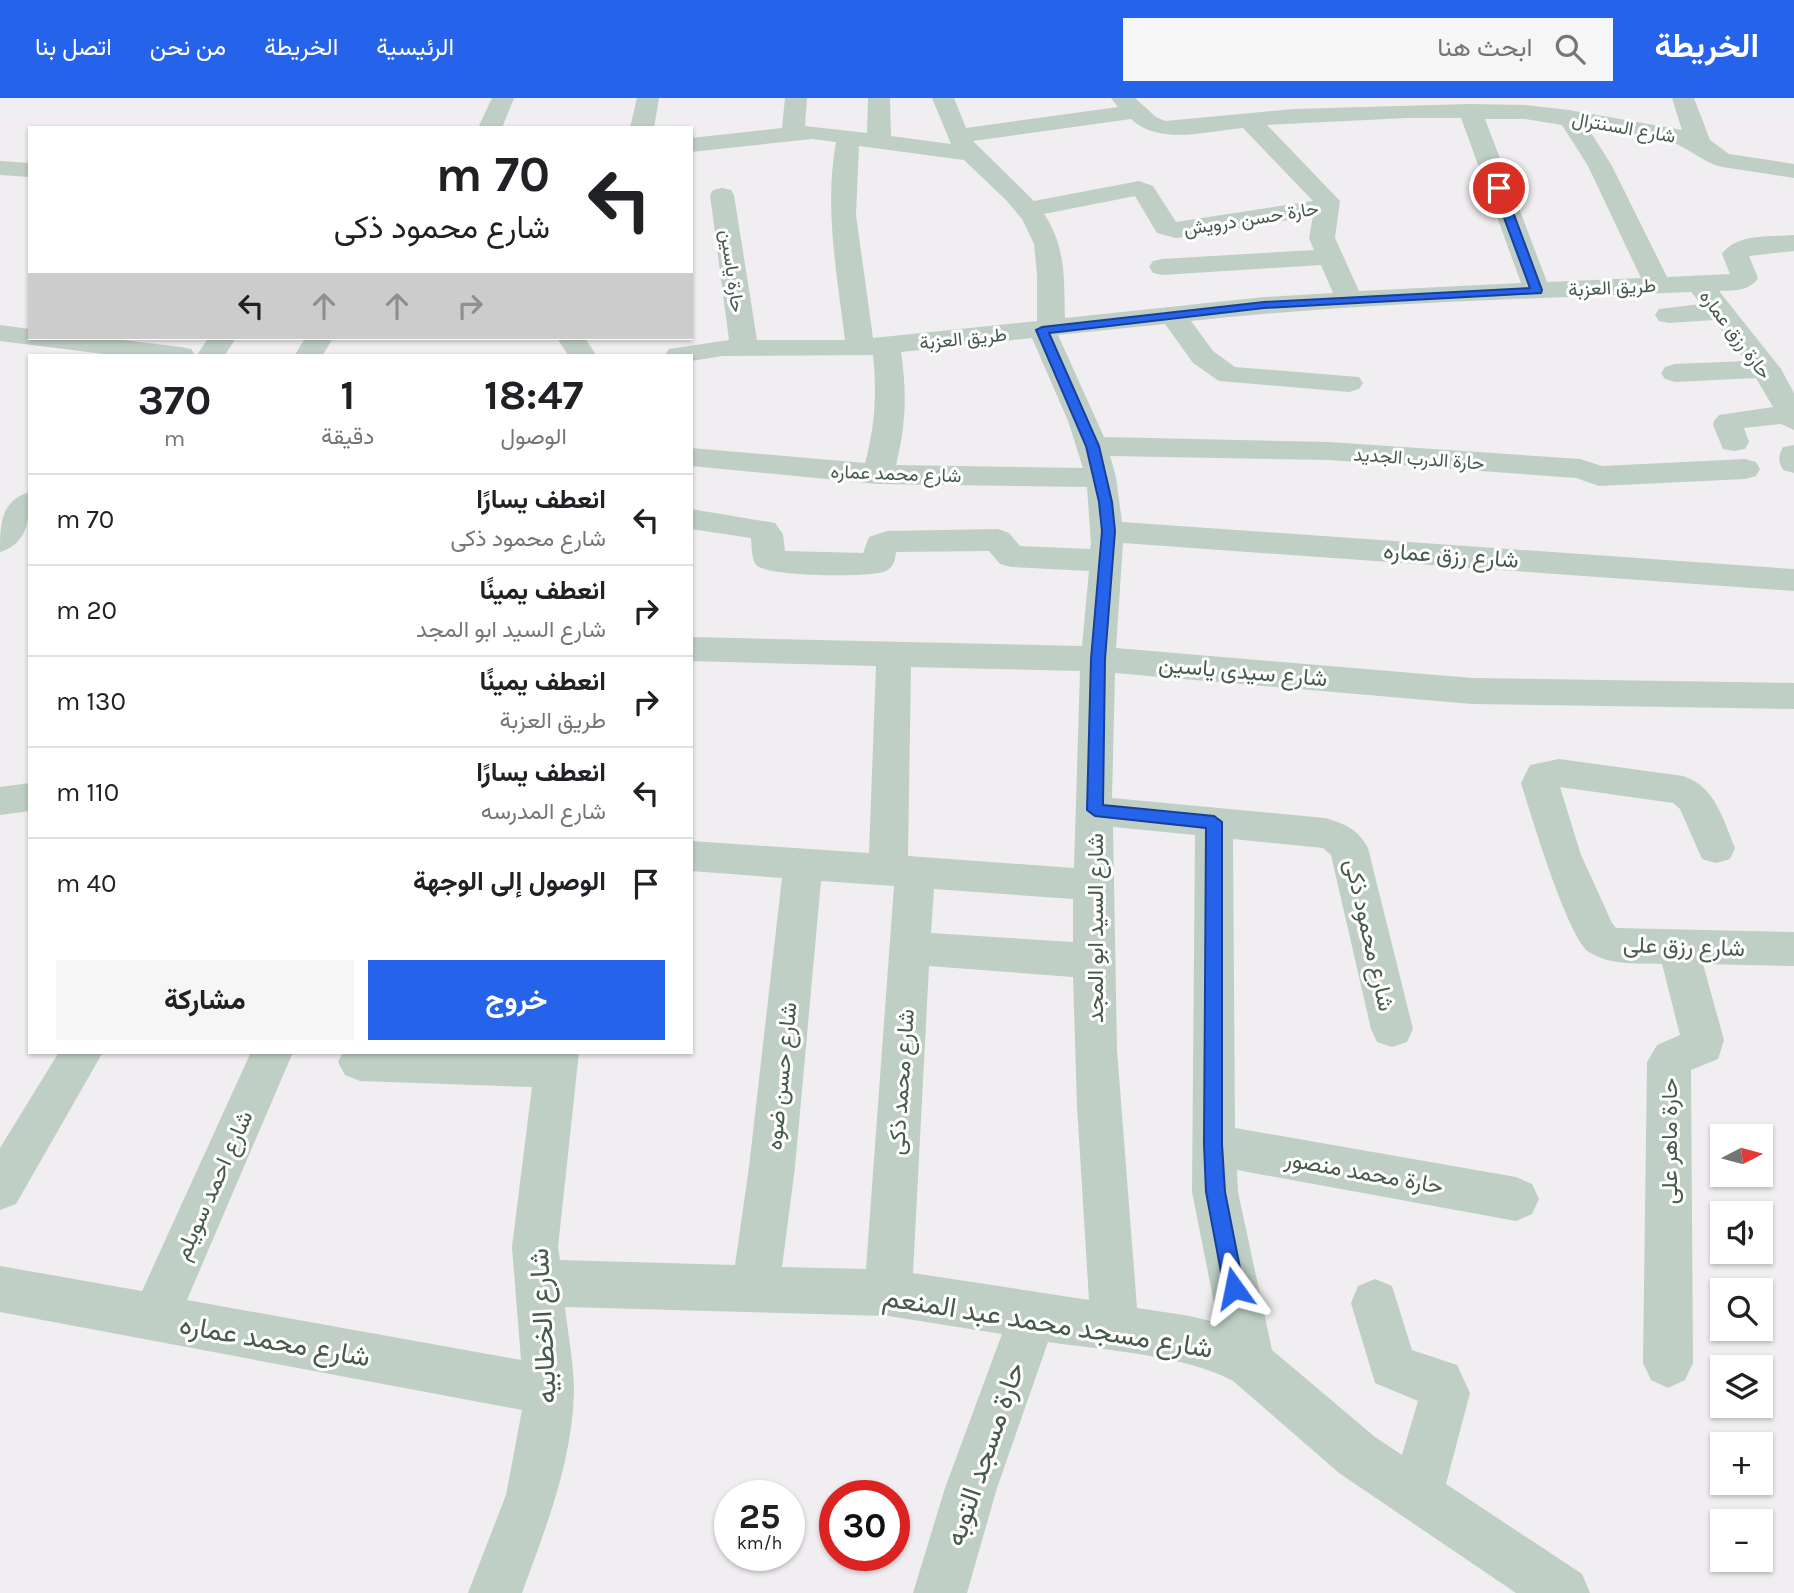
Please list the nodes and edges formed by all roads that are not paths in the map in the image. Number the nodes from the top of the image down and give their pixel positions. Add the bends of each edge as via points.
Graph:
1 (503, 98) edge
2 (648, 98) edge
3 (796, 98) edge
4 (879, 98) edge
5 (943, 98) edge
6 (1594, 98) edge
7 (1683, 98) edge
8 (1129, 104) edge
9 (1402, 105) edge
10 (1524, 105) edge
11 (1470, 111) junction
12 (1569, 117) junction
13 (1249, 120) junction
14 (1600, 122) junction
15 (491, 126) edge
16 (642, 126) edge
17 (793, 133) junction
18 (849, 136) junction
19 (879, 139) junction
20 (1699, 144) junction
21 (693, 145) edge
22 (964, 145) junction
23 (1109, 167) dead end
24 (0, 168) edge
25 (28, 170) edge
26 (1794, 171) edge
27 (1128, 189) junction
28 (722, 195) dead end
29 (1328, 206) junction
30 (1030, 209) junction
31 (1794, 243) edge
32 (1329, 257) junction
33 (1162, 267) dead end
34 (1698, 284) junction
35 (1658, 285) junction
36 (1537, 290) junction
37 (1350, 300) junction
38 (1723, 311) junction
39 (1173, 314) junction
40 (1669, 315) dead end
41 (1046, 330) junction
42 (0, 333) edge
43 (28, 337) edge
44 (59, 340) edge
45 (873, 347) junction
46 (149, 348) edge
47 (744, 348) junction
48 (176, 354) edge
49 (685, 354) edge
50 (1767, 369) junction
51 (1675, 373) dead end
52 (1349, 383) dead end
53 (1793, 416) edge
54 (1794, 454) edge
55 (693, 457) edge
56 (1097, 462) junction
57 (1794, 463) edge
58 (878, 474) junction
59 (28, 505) edge
60 (693, 519) edge
61 (0, 541) edge
62 (1108, 546) junction
63 (1794, 580) edge
64 (693, 649) edge
65 (894, 655) junction
66 (1098, 659) junction
67 (1794, 695) edge
68 (28, 797) edge
69 (0, 801) edge
70 (1095, 810) junction
71 (1214, 822) junction
72 (1716, 848) dead end
73 (693, 856) edge
74 (803, 864) junction
75 (901, 870) junction
76 (1093, 885) junction
77 (1678, 946) junction
78 (910, 948) junction
79 (1794, 949) edge
80 (1094, 961) junction
81 (1392, 1029) dead end
82 (81, 1054) edge
83 (271, 1054) edge
84 (557, 1060) edge
85 (360, 1062) dead end
86 (1213, 1144) junction
87 (0, 1189) edge
88 (1516, 1199) dead end
89 (539, 1283) junction
90 (0, 1289) edge
91 (755, 1289) junction
92 (888, 1293) junction
93 (1375, 1303) dead end
94 (1033, 1316) junction
95 (155, 1318) junction
96 (1115, 1328) junction
97 (1668, 1363) dead end
98 (1250, 1364) junction
99 (550, 1390) junction
100 (1417, 1496) junction
101 (497, 1592) edge
102 (1557, 1592) edge
103 (940, 1593) edge

1 - 15 street
2 - 16 street
3 - 17 street
4 - 19 street
5 - 22 street
6 - 14 street
7 - 20 street
8 - 13 street, شارع السنترال via 1162,128
8 - 22 street
9 - 11 street, شارع السنترال
9 - 13 street, شارع السنترال
10 - 11 street, شارع السنترال
10 - 12 street, شارع السنترال
11 - 36 street
12 - 14 street, شارع السنترال
12 - 35 street via 1600,166
13 - 29 street via 1323,195
14 - 20 street, شارع السنترال via 1672,134
17 - 18 street
17 - 21 street
18 - 19 street
18 - 45 street via 841,191
19 - 22 street
20 - 26 street, شارع السنترال via 1730,162
22 - 30 street
23 - 27 street
24 - 25 street
27 - 29 street, حارة حسن درويش via 1142,189 1171,230
27 - 30 street
28 - 47 street, حارة ياسين
29 - 32 street via 1322,238
30 - 41 street via 1048,246
31 - 34 street, طريق العزبة via 1744,248 1735,254 1744,280
32 - 33 street
32 - 37 street
34 - 35 street, طريق العزبة
34 - 38 street, حارة رزق عماره
35 - 36 street, طريق العزبة
36 - 37 street, طريق العزبة
37 - 39 street, طريق العزبة
38 - 40 street
38 - 50 street, حارة رزق عماره
39 - 41 street, طريق العزبة
39 - 52 street via 1205,362 1229,375
41 - 45 street, طريق العزبة
41 - 56 street, شارع السيد ابو المجد
42 - 43 street
44 - 46 street
45 - 47 street, طريق العزبة
45 - 58 street via 891,385 890,427
46 - 48 street
47 - 49 street, طريق العزبة
50 - 51 street
50 - 53 street, حارة رزق عماره
53 - 56 street, حارة الدرب الجديد via 1729,421 1739,455 1599,476 1580,469 1373,453
54 - 57 street
55 - 58 street, شارع محمد عماره
56 - 58 street, شارع محمد عماره
56 - 62 street, شارع السيد ابو المجد
59 - 61 street
60 - 62 street, شارع رزق عماره via 764,530 769,559 774,562 873,564 879,561 880,545 887,541 998,540 1012,556
62 - 63 street, شارع رزق عماره
62 - 66 street, شارع السيد ابو المجد
64 - 65 street, شارع سيدى ياسين
65 - 66 street, شارع سيدى ياسين
65 - 75 street, شارع محمد ذكى
66 - 67 street, شارع سيدى ياسين via 1472,691
66 - 70 street, شارع السيد ابو المجد
68 - 69 street
70 - 71 street, شارع محمود ذكى
70 - 76 street, شارع السيد ابو المجد
71 - 81 street, شارع محمود ذكى via 1325,833 1349,848
71 - 86 street
72 - 77 street, شارع رزق على via 1688,792 1559,773 1543,775 1540,783 1562,855 1596,934 1617,946
73 - 74 street
74 - 75 street
74 - 91 street, شارع حسن ضوه
75 - 76 street
75 - 78 street, شارع محمد ذكى
76 - 80 street, شارع السيد ابو المجد
77 - 79 street, شارع رزق على
77 - 97 street, حارة ماهر على via 1703,1046 1673,1056 1669,1062
78 - 80 street
78 - 92 street, شارع محمد ذكى
80 - 96 street, شارع السيد ابو المجد via 1101,1153
82 - 87 street
83 - 95 street, شارع احمد سويلم
84 - 85 street
84 - 89 street, شارع الخطابيه via 535,1247
86 - 88 street, حارة محمد منصور
86 - 98 street via 1215,1192
89 - 91 street, شارع مسجد محمد عبد المنعم
89 - 99 street, شارع الخطابيه
90 - 95 street, شارع محمد عماره
91 - 92 street, شارع مسجد محمد عبد المنعم
92 - 94 street, شارع مسجد محمد عبد المنعم
93 - 100 street via 1392,1366 1439,1383 1445,1393
94 - 96 street, شارع مسجد محمد عبد المنعم
94 - 103 street, حارة مسجد التوبه via 992,1423
95 - 99 street, شارع محمد عماره
96 - 98 street, شارع مسجد محمد عبد المنعم via 1190,1340 1225,1350
98 - 100 street, شارع مسجد محمد عبد المنعم via 1357,1455
99 - 101 street, شارع الخطابيه via 532,1495
100 - 102 street, شارع مسجد محمد عبد المنعم

